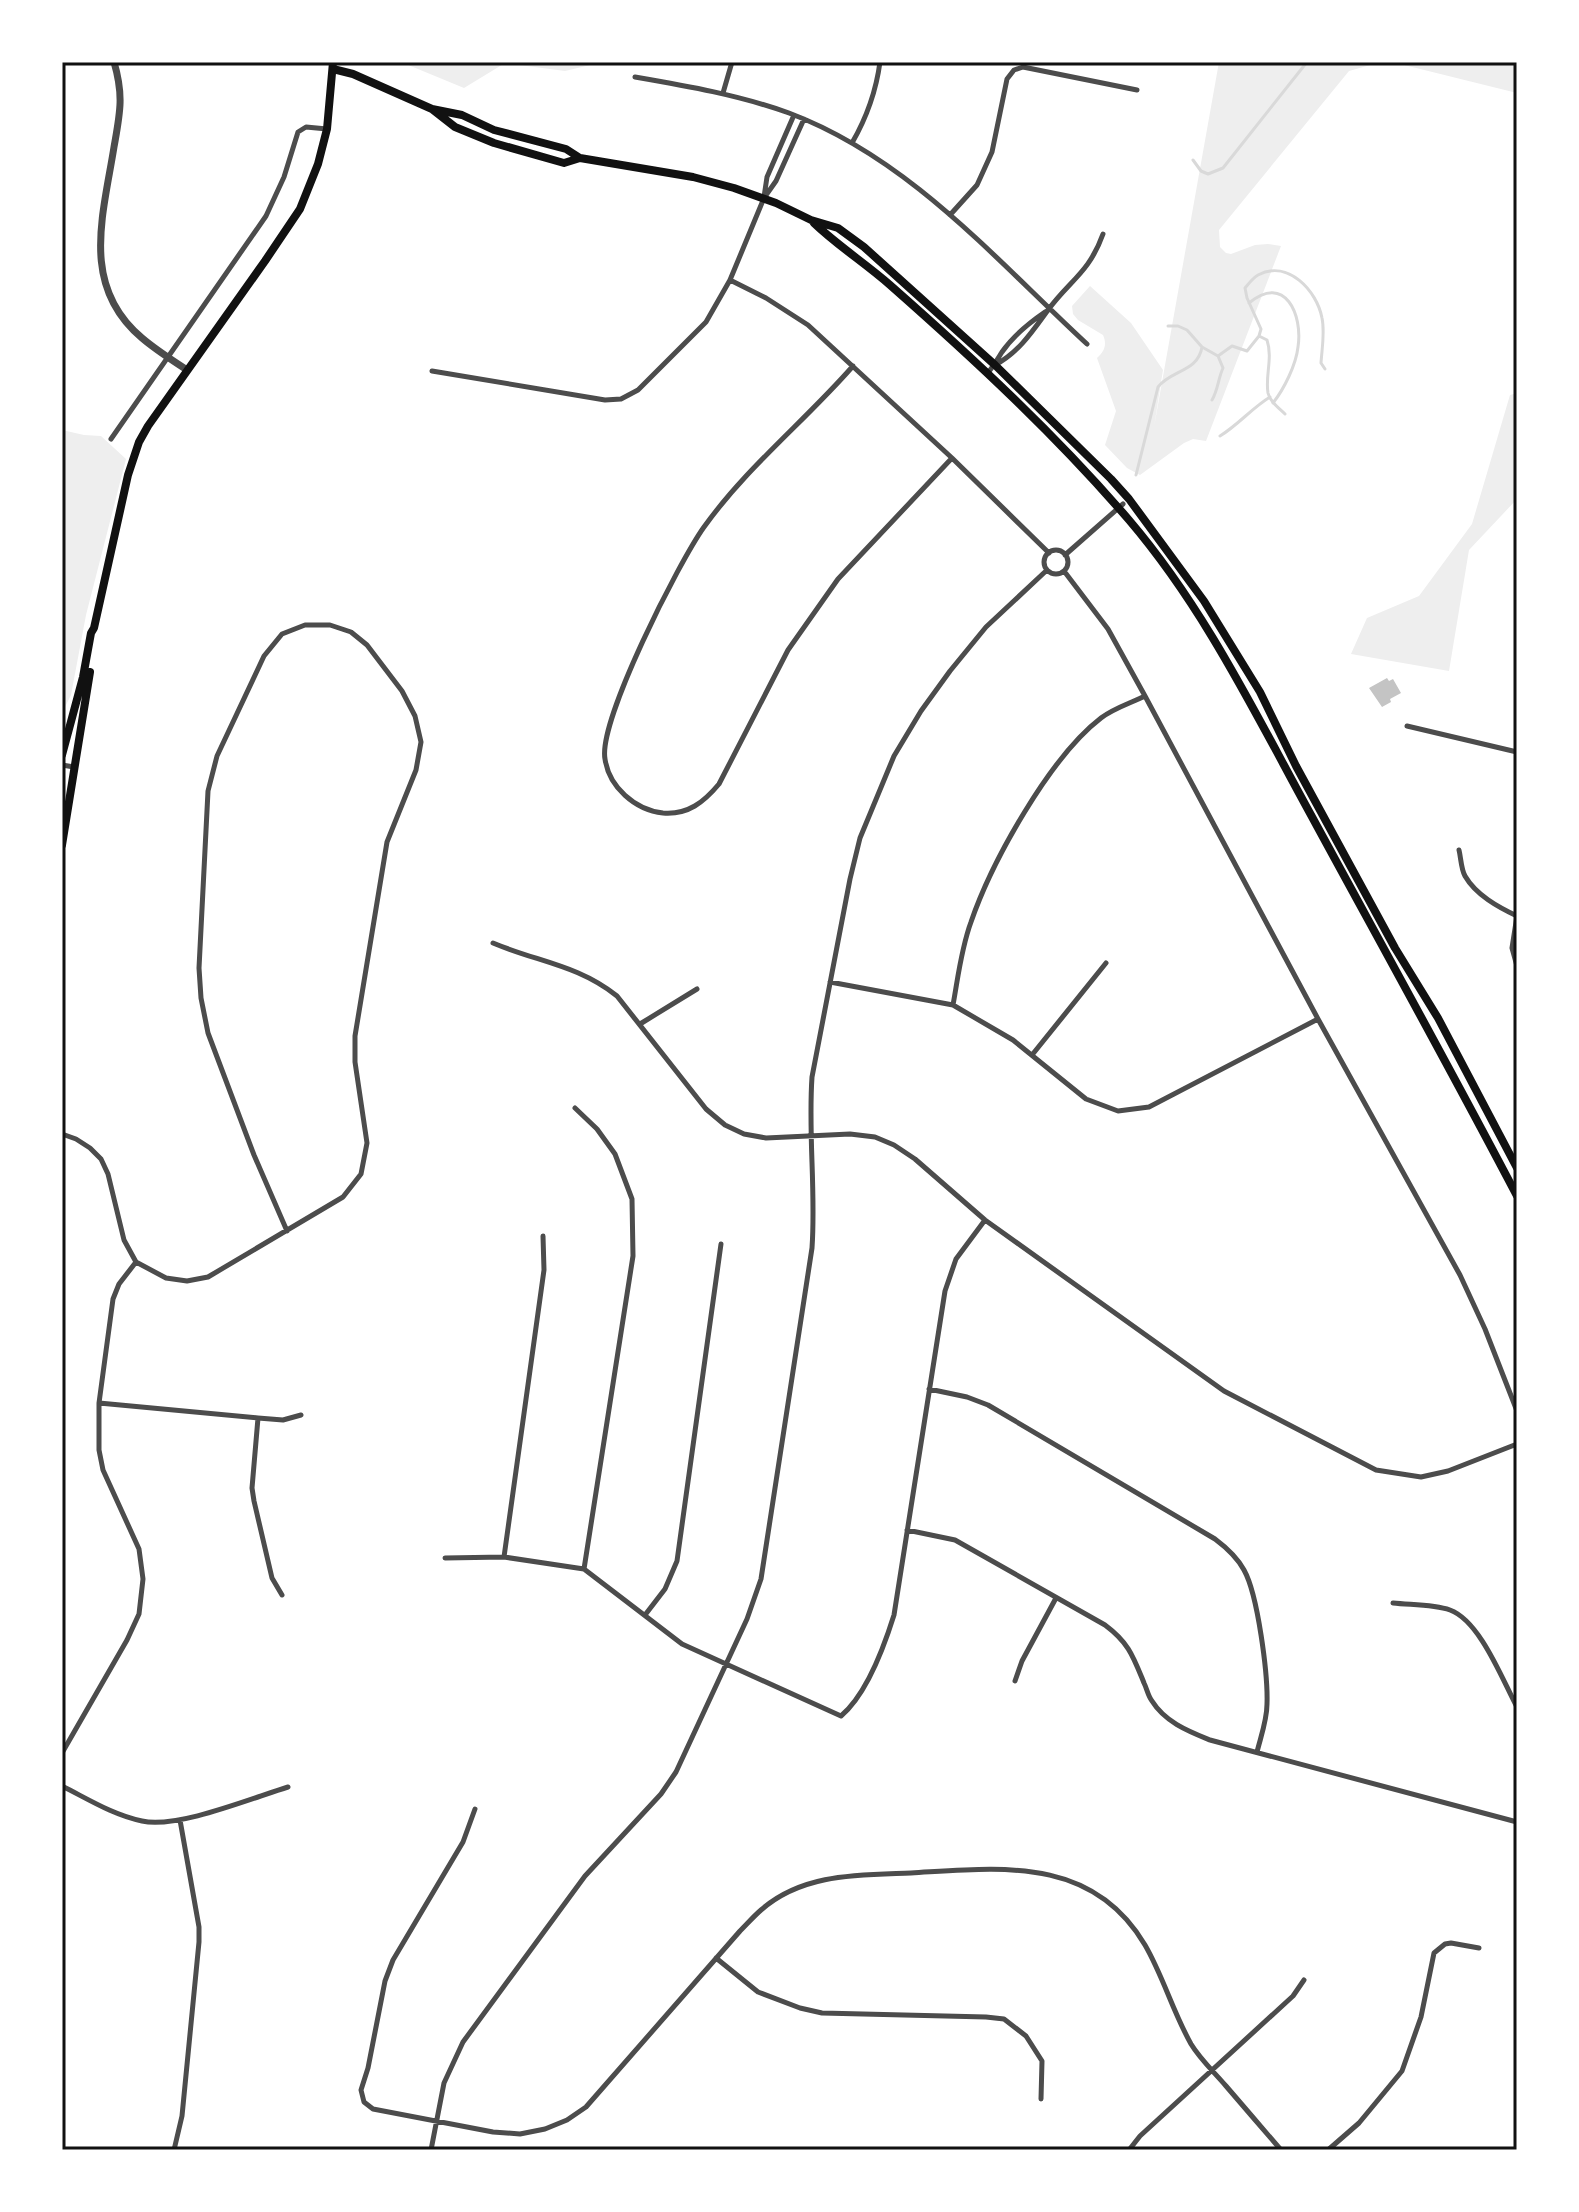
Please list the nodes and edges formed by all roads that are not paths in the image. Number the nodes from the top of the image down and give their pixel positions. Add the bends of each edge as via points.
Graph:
1 (114, 62) edge
2 (732, 62) edge
3 (880, 62) edge
4 (333, 65) edge
5 (635, 77) dead end
6 (1137, 90) dead end
7 (723, 93) junction
8 (432, 109) junction
9 (794, 115) junction
10 (804, 119) junction
11 (327, 129) junction
12 (852, 143) junction
13 (580, 158) junction
14 (764, 198) junction
15 (950, 215) junction
16 (811, 220) junction
17 (1103, 234) dead end
18 (730, 280) junction
19 (1049, 309) junction
20 (1087, 344) dead end
21 (168, 357) junction
22 (995, 365) junction
23 (853, 366) junction
24 (187, 370) junction
25 (432, 371) dead end
26 (987, 374) junction
27 (111, 439) dead end
28 (952, 458) junction
29 (1121, 506) junction
30 (1049, 553) junction
31 (1065, 555) junction
32 (1047, 570) junction
33 (1064, 571) junction
34 (94, 628) junction
35 (1145, 696) junction
36 (1407, 726) dead end
37 (1517, 752) edge
38 (62, 755) edge
39 (62, 765) edge
40 (74, 767) junction
41 (62, 845) edge
42 (1459, 850) dead end
43 (1517, 916) edge
44 (493, 943) dead end
45 (1106, 963) dead end
46 (1517, 966) edge
47 (830, 982) junction
48 (697, 989) dead end
49 (953, 1005) junction
50 (1318, 1019) junction
51 (640, 1024) junction
52 (1032, 1055) junction
53 (575, 1108) dead end
54 (62, 1134) edge
55 (812, 1136) junction
56 (1517, 1168) edge
57 (1514, 1182) edge
58 (1517, 1196) edge
59 (985, 1220) junction
60 (287, 1231) junction
61 (543, 1236) dead end
62 (721, 1244) dead end
63 (136, 1262) junction
64 (929, 1389) junction
65 (99, 1403) junction
66 (1517, 1411) edge
67 (301, 1415) dead end
68 (258, 1418) junction
69 (1517, 1444) edge
70 (907, 1530) junction
71 (504, 1557) junction
72 (445, 1558) dead end
73 (584, 1569) junction
74 (282, 1595) dead end
75 (1056, 1598) junction
76 (1393, 1603) dead end
77 (645, 1615) junction
78 (726, 1665) junction
79 (1015, 1681) dead end
80 (1517, 1707) edge
81 (1257, 1752) junction
82 (62, 1753) edge
83 (62, 1786) edge
84 (288, 1787) dead end
85 (475, 1809) dead end
86 (180, 1820) junction
87 (1517, 1822) edge
88 (1479, 1948) dead end
89 (716, 1958) junction
90 (1304, 1980) dead end
91 (1212, 2070) junction
92 (1041, 2099) dead end
93 (437, 2122) junction
94 (174, 2150) edge
95 (431, 2150) edge
96 (1129, 2150) edge
97 (1281, 2150) edge
98 (1328, 2150) edge

1 - 21 street via 121,112 99,236 100,269 125,322
2 - 7 street
3 - 12 street via 873,98
4 - 8 main road
4 - 11 main road
5 - 7 street
6 - 15 street via 1023,67 1014,70 1007,79 992,152 977,185
7 - 9 street
8 - 13 main road via 566,149
8 - 13 main road via 455,127 494,143 564,163
9 - 10 street
9 - 14 street via 767,177
10 - 12 street
10 - 14 street
11 - 21 street via 306,127 298,132 266,216
11 - 24 main road via 300,209
12 - 15 street via 896,170
13 - 14 main road via 693,177
14 - 16 main road
14 - 18 street
15 - 19 street
16 - 22 main road via 838,228 864,247
16 - 26 main road
17 - 19 street via 1086,269
18 - 23 street via 808,325
18 - 25 street via 706,322 638,390 621,399
19 - 20 street
19 - 22 street via 1009,358
21 - 24 street
21 - 27 street
22 - 26 street
22 - 56 main road via 1129,499 1223,629
23 - 28 street
23 - 28 street via 741,483 704,527 675,575 606,736 604,758 626,797 663,813 686,811 704,802 719,784 788,650 838,579
24 - 34 main road via 148,426 133,459
26 - 29 main road
28 - 30 street
29 - 31 street
29 - 57 main road via 1214,638
30 - 31 street
30 - 32 street
31 - 33 street
32 - 33 street
32 - 47 street via 986,627 921,711 894,756 860,838
33 - 35 street via 1108,629
34 - 38 main road
34 - 40 main road
35 - 49 street via 1104,715 1082,734 1036,794 975,912
35 - 50 street
36 - 37 street
39 - 40 street
40 - 41 main road
42 - 43 street via 1465,875 1478,891
43 - 46 street via 1512,948
44 - 51 street via 599,982
45 - 52 street
47 - 49 street
47 - 55 street via 812,1077
48 - 51 street
49 - 52 street
50 - 52 street via 1149,1107 1118,1111 1086,1099
50 - 66 street via 1460,1275
51 - 55 street via 706,1109 725,1125 766,1138
53 - 73 street via 615,1154 632,1199 633,1256
54 - 63 street via 101,1159 124,1240
55 - 59 street via 850,1134 894,1145
55 - 78 street via 812,1248 761,1579
57 - 58 main road
59 - 64 street via 949,1275
59 - 69 street via 1224,1391 1376,1470 1421,1477
60 - 60 street via 343,1197 361,1174 367,1143 355,1036 387,842 416,770 421,742 402,691 367,645 330,625 305,625 282,634 264,656 217,756 208,791 201,998 208,1033
60 - 63 street via 208,1277 166,1278
61 - 71 street via 544,1270
62 - 77 street via 677,1561
63 - 65 street via 113,1299
64 - 70 street
64 - 81 street via 988,1405 1233,1553 1255,1597 1266,1682 1266,1718
65 - 68 street
65 - 82 street via 103,1470 139,1549 143,1579 139,1614 127,1640
67 - 68 street
68 - 74 street via 252,1488 272,1578
70 - 75 street via 955,1540
70 - 78 street via 885,1644 841,1716
71 - 72 street
71 - 73 street
73 - 77 street
75 - 79 street
75 - 81 street via 1121,1637 1164,1716 1210,1740
76 - 80 street via 1447,1608 1463,1616 1475,1628
77 - 78 street via 682,1644
78 - 93 street via 661,1794 585,1876 463,2042 444,2083
81 - 87 street
83 - 86 street via 108,1811 145,1822
84 - 86 street
85 - 93 street via 463,1842 393,1960 361,2090 373,2109
86 - 94 street via 199,1942
88 - 98 street via 1451,1943 1434,1953 1421,2017 1402,2071 1359,2123
89 - 91 street via 763,1908 797,1888 831,1878 1002,1868 1049,1874 1093,1892 1126,1919 1193,2046
89 - 92 street via 758,1992 822,2013 1004,2019 1026,2036 1042,2061
89 - 93 street via 586,2107 567,2120 520,2134
90 - 91 street
91 - 96 street
91 - 97 street
93 - 95 street

